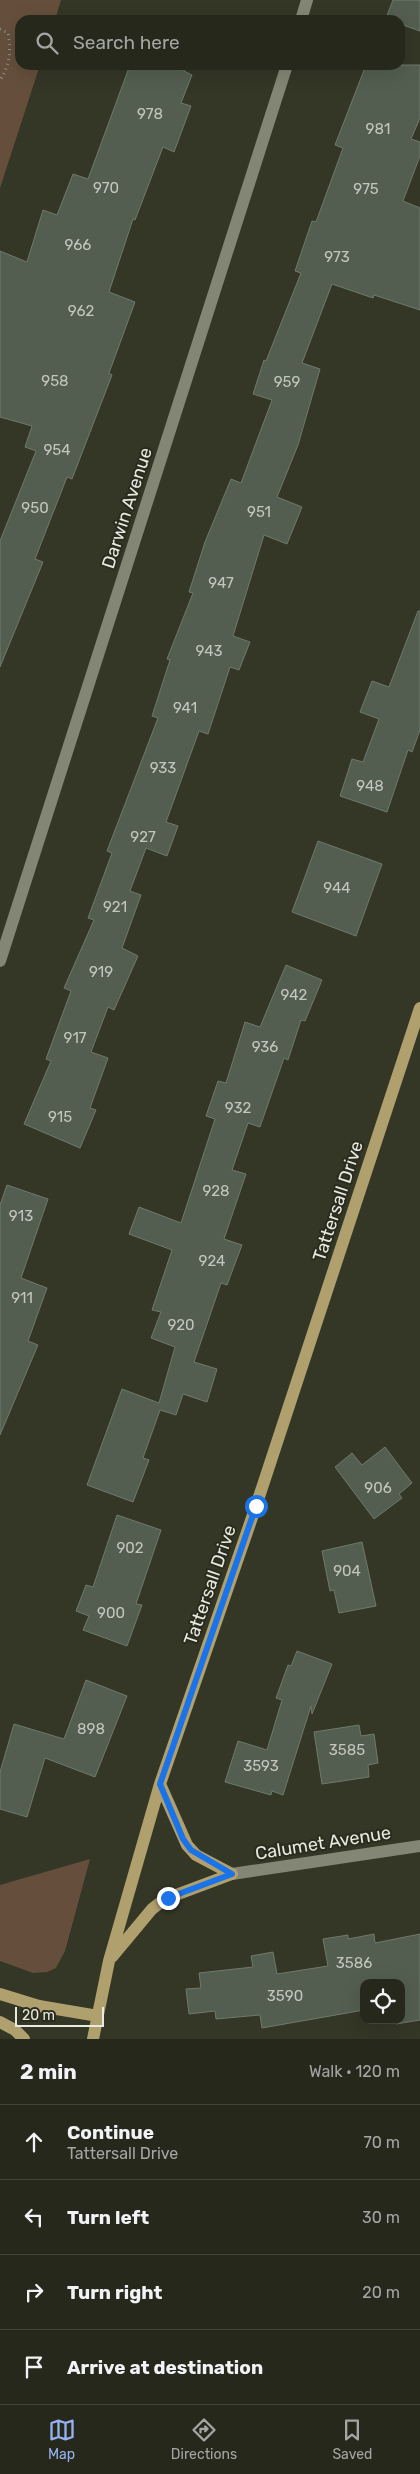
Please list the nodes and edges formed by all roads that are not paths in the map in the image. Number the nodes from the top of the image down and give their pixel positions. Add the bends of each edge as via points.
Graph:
1 (307, 0) edge
2 (302, 15) edge
3 (285, 70) edge
4 (0, 961) edge
5 (420, 1008) edge
6 (160, 1784) junction
7 (420, 1846) edge
8 (232, 1874) junction
9 (109, 1961) junction
10 (0, 1994) edge
11 (98, 2016) junction
12 (0, 2022) edge
13 (95, 2037) edge
14 (24, 2039) edge

1 - 2 street
3 - 4 street, Darwin Avenue
5 - 6 main road, Tattersall Drive via 256,1506
6 - 8 main road via 183,1839 191,1850
6 - 9 main road, Tattersall Drive
7 - 8 street, Calumet Avenue
8 - 9 main road via 165,1899 152,1909
9 - 11 main road, Tattersall Drive
10 - 11 main road via 26,2003
11 - 13 main road, Tattersall Drive
12 - 14 main road

